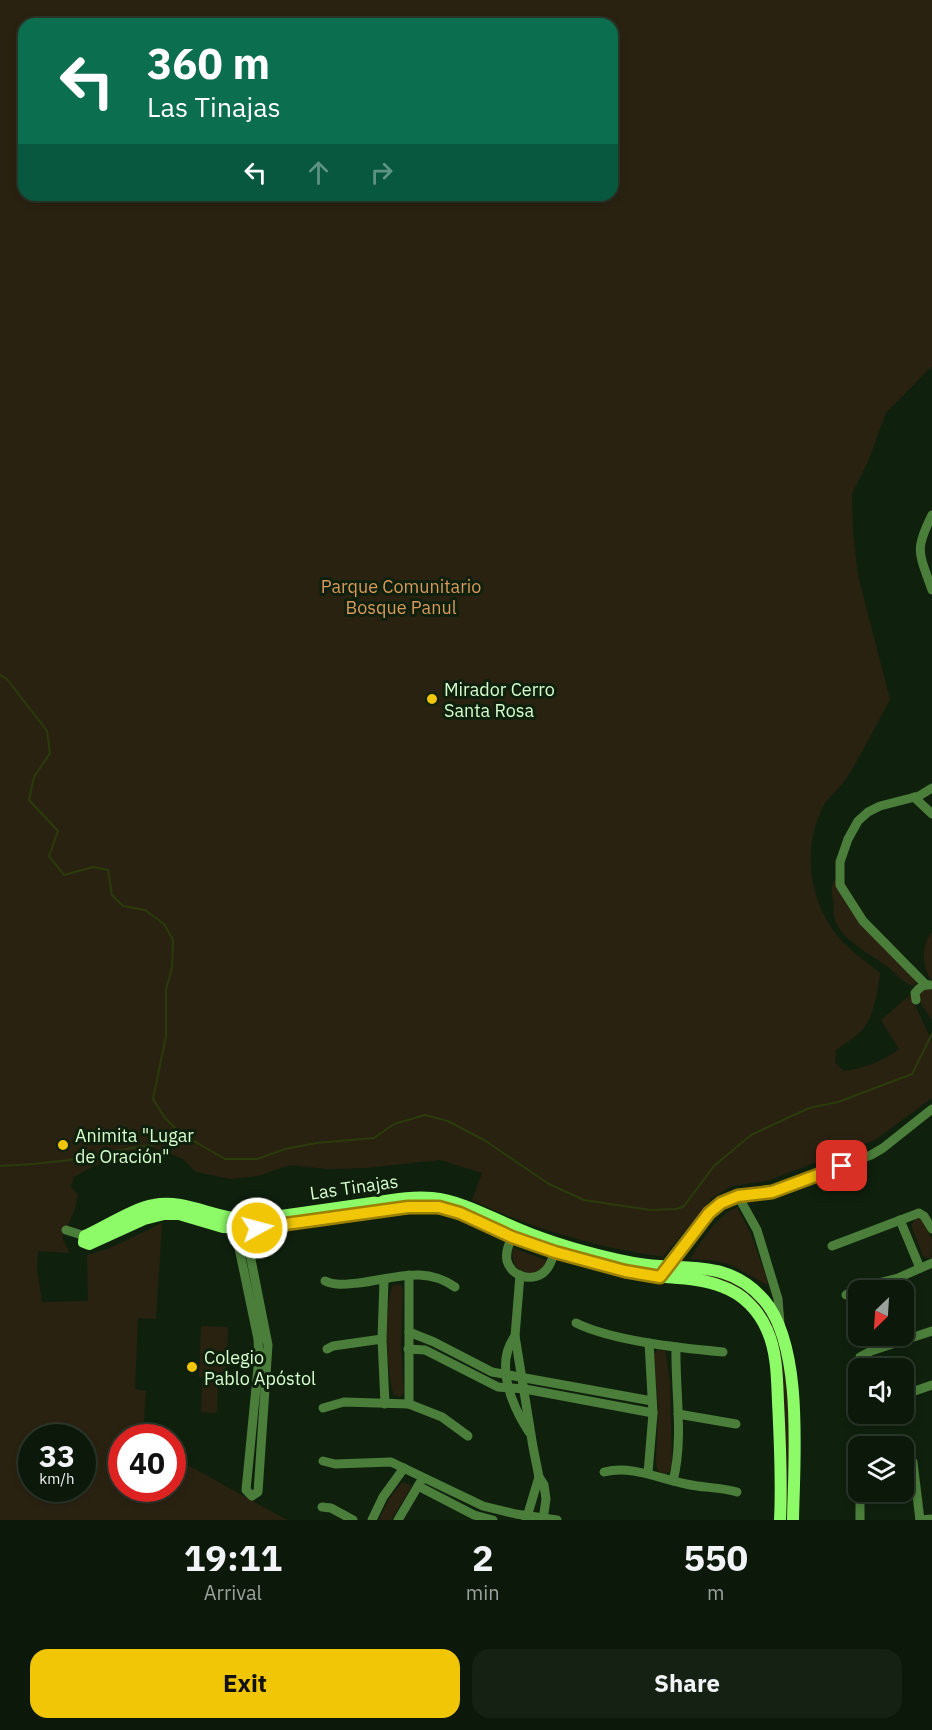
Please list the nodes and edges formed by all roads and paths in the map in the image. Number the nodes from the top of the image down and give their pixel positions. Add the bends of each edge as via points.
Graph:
1 (932, 514) edge
2 (932, 590) edge
3 (932, 788) edge
4 (914, 797) junction
5 (932, 814) edge
6 (929, 985) edge
7 (916, 1000) dead end
8 (932, 1109) edge
9 (738, 1196) junction
10 (900, 1220) junction
11 (239, 1223) junction
12 (932, 1229) edge
13 (66, 1230) dead end
14 (85, 1236) joint
15 (512, 1237) junction
16 (832, 1246) dead end
17 (555, 1252) junction
18 (932, 1263) edge
19 (920, 1268) junction
20 (663, 1272) junction
21 (409, 1275) junction
22 (520, 1275) junction
23 (770, 1275) junction
24 (384, 1280) junction
25 (325, 1281) dead end
26 (455, 1287) dead end
27 (758, 1294) junction
28 (846, 1295) dead end
29 (576, 1323) dead end
30 (780, 1326) junction
31 (409, 1332) junction
32 (931, 1334) edge
33 (515, 1335) junction
34 (382, 1339) junction
35 (649, 1343) junction
36 (676, 1347) junction
37 (327, 1349) dead end
38 (408, 1349) junction
39 (723, 1353) dead end
40 (860, 1357) dead end
41 (506, 1373) junction
42 (522, 1376) junction
43 (932, 1385) edge
44 (509, 1388) junction
45 (525, 1389) junction
46 (914, 1391) edge
47 (652, 1401) junction
48 (385, 1404) junction
49 (410, 1404) junction
50 (323, 1408) dead end
51 (653, 1413) junction
52 (678, 1414) junction
53 (736, 1424) dead end
54 (468, 1436) dead end
55 (532, 1437) junction
56 (323, 1461) dead end
57 (404, 1468) junction
58 (914, 1470) edge
59 (604, 1472) dead end
60 (648, 1473) junction
61 (423, 1477) junction
62 (539, 1477) junction
63 (673, 1481) junction
64 (418, 1486) junction
65 (737, 1492) dead end
66 (860, 1502) edge
67 (322, 1507) dead end
68 (526, 1518) edge
69 (543, 1518) edge
70 (932, 1519) edge
71 (353, 1520) edge
72 (372, 1520) edge
73 (398, 1520) edge
74 (493, 1520) edge
75 (557, 1520) edge
76 (780, 1520) edge
77 (793, 1520) edge
78 (860, 1520) edge
79 (920, 1520) edge

1 - 2 street via 919,545
3 - 4 street
4 - 5 street
4 - 6 street via 880,806 858,821 842,851 840,885 863,921
6 - 7 street via 919,988
8 - 9 street via 871,1155 772,1192
9 - 20 street via 712,1209
9 - 23 street via 757,1230
10 - 12 street via 919,1213
10 - 16 street
10 - 19 street
11 - 11 street via 259,1357 246,1490 252,1496 258,1492 268,1345
11 - 14 street, Las Tinajas via 216,1225 179,1214 164,1214 89,1244 84,1242
11 - 15 street, Las Tinajas via 303,1222 429,1206 460,1213
11 - 20 street, Las Tinajas via 400,1199 433,1198 463,1205 569,1246
13 - 14 street
15 - 17 street, Las Tinajas
15 - 22 street via 507,1260
17 - 20 street, Las Tinajas via 613,1268
17 - 22 street via 541,1274
18 - 19 street
19 - 28 street
20 - 27 street via 706,1268 720,1271
20 - 76 street via 730,1290 751,1306 766,1328 776,1372
21 - 24 street
21 - 26 street via 434,1276
21 - 31 street
22 - 33 street
23 - 27 street via 768,1287
23 - 30 street via 778,1299
24 - 25 street via 348,1284
24 - 34 street
27 - 30 street
29 - 35 street via 590,1330
30 - 77 street via 791,1373
31 - 38 street
31 - 41 street via 492,1372
32 - 40 street
33 - 41 street via 508,1345
33 - 42 street
34 - 37 street
34 - 48 street
35 - 36 street
35 - 47 street
36 - 39 street
36 - 52 street
38 - 44 street via 425,1350 498,1387
38 - 49 street
41 - 42 street
41 - 44 street
42 - 45 street
42 - 47 street
43 - 46 street
44 - 45 street
44 - 55 street via 517,1414
45 - 51 street
45 - 55 street
47 - 51 street
48 - 49 street
48 - 50 street via 344,1402
49 - 54 street via 442,1417
51 - 60 street
52 - 53 street
52 - 63 street
55 - 62 street
56 - 57 street via 391,1462
57 - 61 street
57 - 72 street
58 - 79 street
59 - 60 street
60 - 63 street
61 - 64 street
61 - 68 street via 483,1506
62 - 68 street
62 - 69 street via 546,1499
63 - 65 street
64 - 73 street
64 - 74 street via 474,1515
66 - 78 street
67 - 71 street
68 - 69 street
69 - 75 street
70 - 79 street

